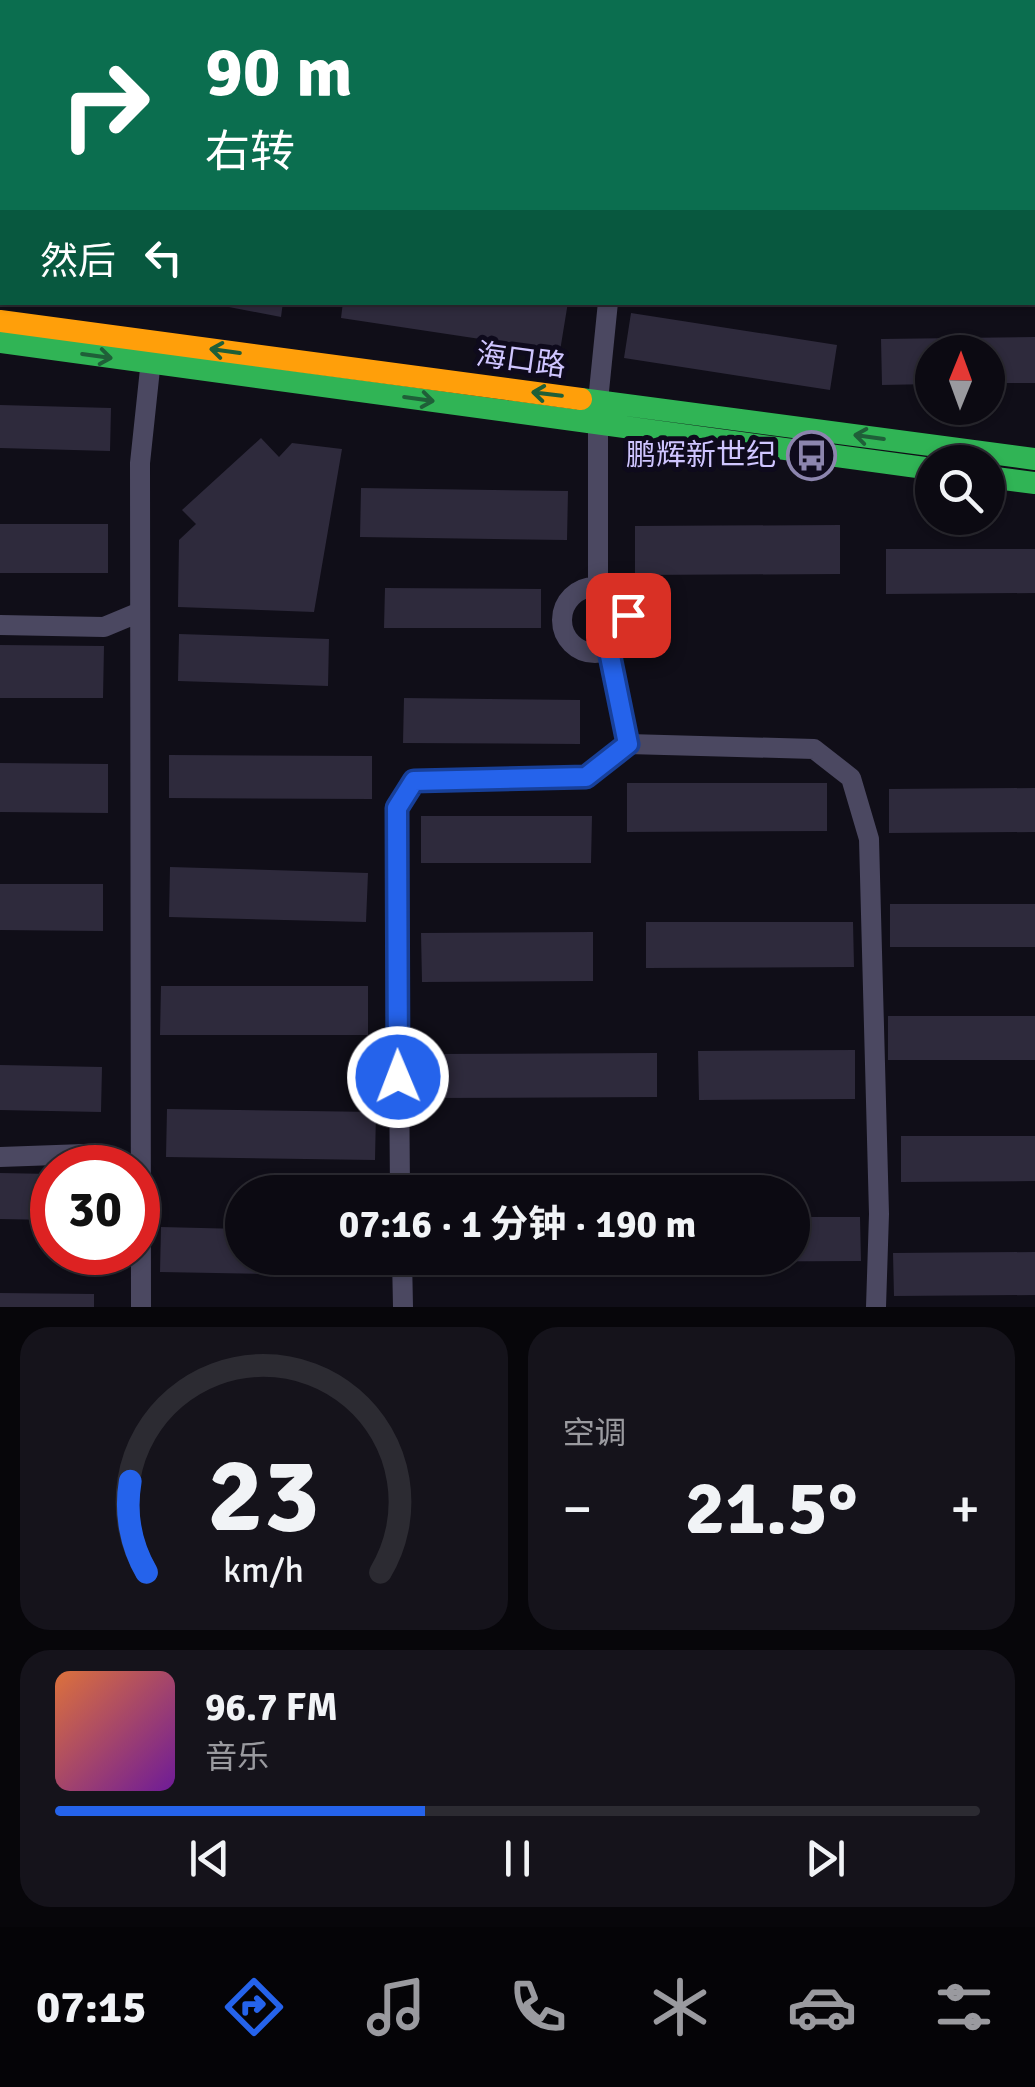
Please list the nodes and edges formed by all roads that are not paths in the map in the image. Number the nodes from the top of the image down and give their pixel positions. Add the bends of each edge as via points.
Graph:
1 (608, 305) edge
2 (0, 321) edge
3 (0, 342) edge
4 (152, 352) junction
5 (598, 412) junction
6 (1035, 459) edge
7 (915, 466) edge
8 (1005, 479) edge
9 (1035, 483) edge
10 (598, 587) junction
11 (140, 612) junction
12 (0, 624) edge
13 (609, 651) junction
14 (628, 744) junction
15 (30, 1157) edge
16 (0, 1158) edge
17 (400, 1175) edge
18 (402, 1275) edge
19 (141, 1307) edge
20 (403, 1307) edge
21 (876, 1307) edge

1 - 5 street
2 - 4 main road, 海口路
3 -> 4 main road, 海口路
4 - 5 main road, 海口路
4 - 11 street via 140,463
6 -> 5 main road, 海口路
5 - 7 main road, 海口路
5 - 10 street
8 - 9 main road
10 - 13 street via 618,596 628,615 625,636
10 - 13 street via 576,592 561,620 568,641 586,653
11 - 12 street via 104,627
11 - 19 street
13 - 14 street
14 - 17 street via 586,777 414,781 397,808
14 - 21 street via 814,749 851,778 869,839
15 - 16 street
18 - 20 street

